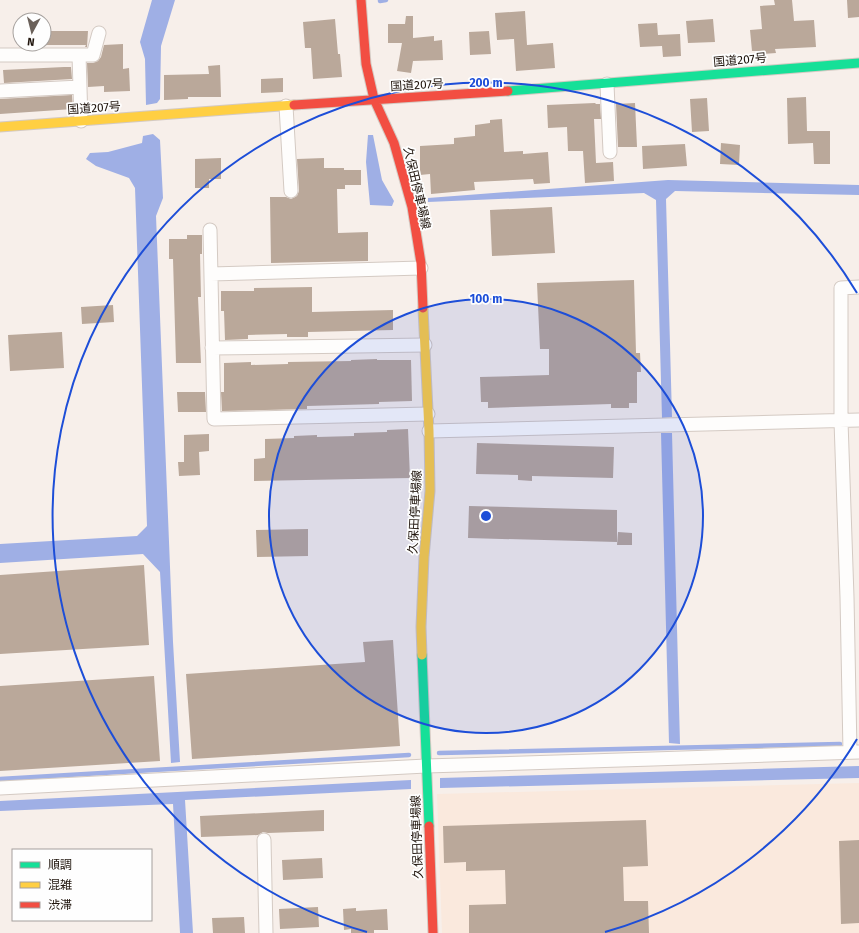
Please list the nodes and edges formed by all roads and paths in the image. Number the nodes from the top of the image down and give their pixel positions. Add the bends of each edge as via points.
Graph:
1 (361, 0) edge
2 (99, 32) dead end
3 (0, 55) edge
4 (79, 55) junction
5 (859, 62) edge
6 (607, 84) junction
7 (80, 87) junction
8 (0, 91) edge
9 (374, 99) junction
10 (286, 106) junction
11 (81, 121) junction
12 (0, 127) edge
13 (610, 152) dead end
14 (291, 191) dead end
15 (210, 230) dead end
16 (421, 268) junction
17 (211, 274) junction
18 (859, 287) edge
19 (425, 345) junction
20 (212, 348) junction
21 (428, 414) junction
22 (859, 420) edge
23 (841, 421) junction
24 (429, 431) junction
25 (853, 595) edge
26 (855, 752) edge
27 (426, 766) junction
28 (0, 788) edge
29 (264, 840) dead end
30 (266, 933) edge
31 (432, 933) edge

1 - 9 main road, 久保田停車場線 via 366,64
2 - 4 street via 93,55
3 - 4 street
4 - 7 street
5 - 6 main road, 国道207号
6 - 9 main road, 国道207号
6 - 13 street
7 - 8 street
7 - 11 street
9 - 10 main road, 国道207号
9 - 16 main road, 久保田停車場線 via 396,150 412,207
10 - 11 main road, 国道207号
10 - 14 street
11 - 12 main road, 国道207号
15 - 17 street
16 - 17 street
16 - 19 main road, 久保田停車場線
17 - 20 street
18 - 23 street via 841,288
19 - 20 street
19 - 21 main road, 久保田停車場線
20 - 21 street via 214,419
21 - 24 main road, 久保田停車場線
22 - 23 street
23 - 24 street
23 - 25 street
24 - 27 main road, 久保田停車場線 via 430,491 421,626
25 - 26 street
26 - 27 street
27 - 28 street
27 - 31 main road, 久保田停車場線
29 - 30 street

